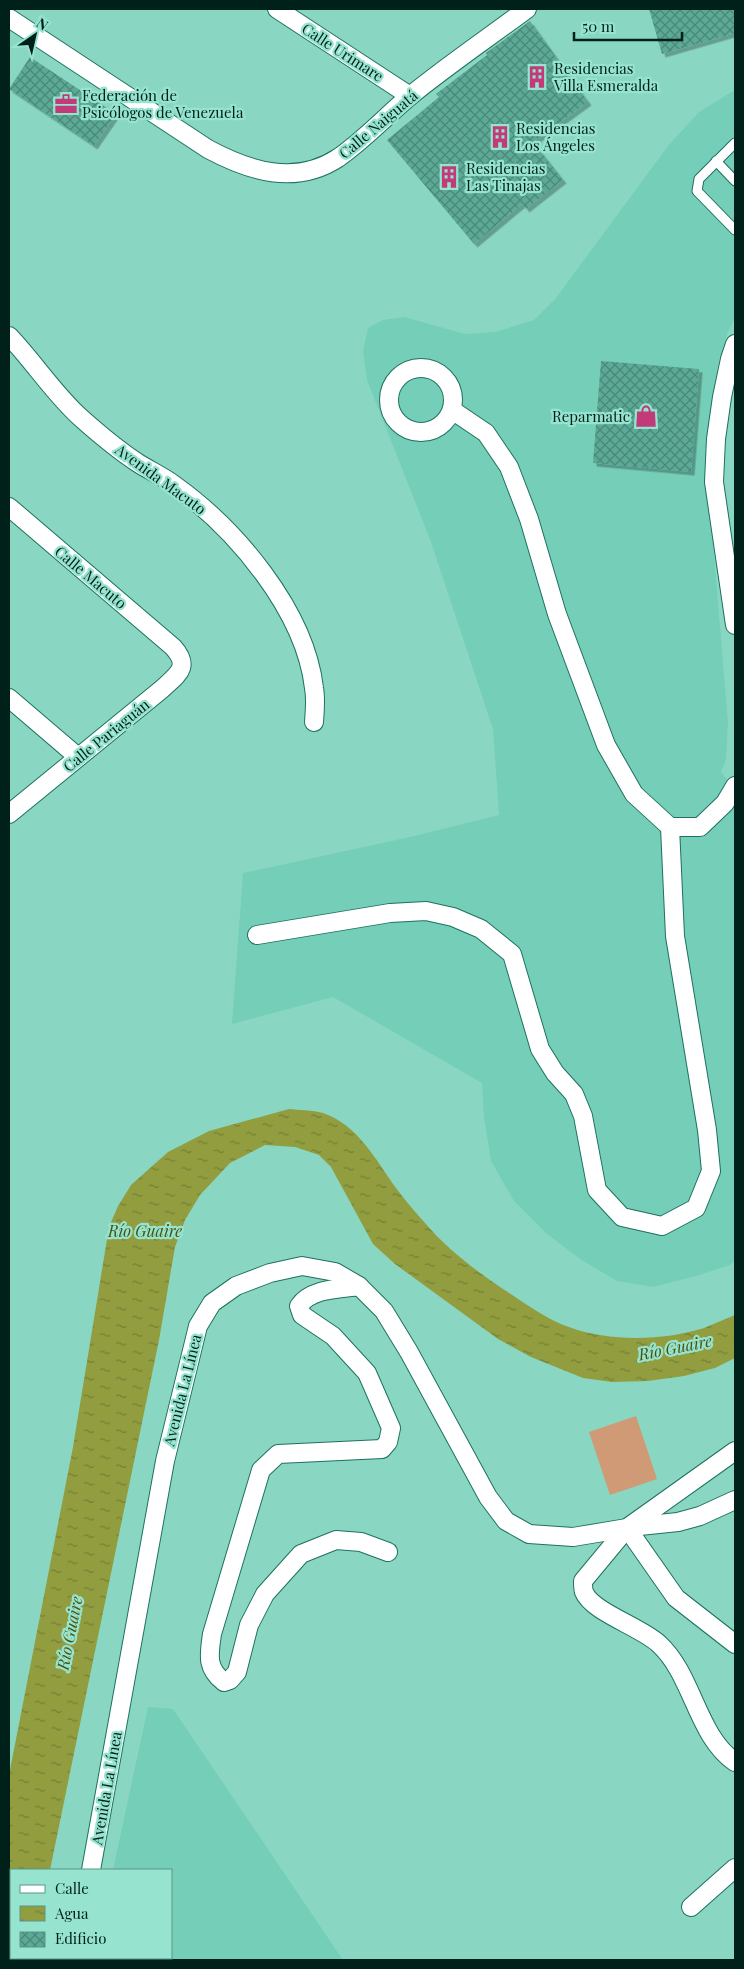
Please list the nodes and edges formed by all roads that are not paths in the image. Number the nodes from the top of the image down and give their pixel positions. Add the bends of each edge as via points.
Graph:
1 (277, 9) edge
2 (527, 9) edge
3 (12, 18) edge
4 (410, 96) junction
5 (735, 143) edge
6 (716, 161) junction
7 (735, 181) edge
8 (735, 230) edge
9 (9, 336) edge
10 (735, 344) edge
11 (452, 410) dead end
12 (9, 507) edge
13 (729, 551) edge
14 (735, 625) edge
15 (173, 647) joint
16 (9, 698) edge
17 (314, 722) dead end
18 (78, 757) junction
19 (735, 786) edge
20 (9, 814) edge
21 (670, 826) junction
22 (257, 935) dead end
23 (359, 1286) junction
24 (735, 1452) edge
25 (735, 1500) edge
26 (627, 1528) junction
27 (388, 1552) dead end
28 (735, 1644) edge
29 (735, 1762) edge
30 (735, 1868) edge
31 (91, 1869) edge
32 (691, 1907) dead end

1 - 4 street, Calle Urimare
2 - 4 street, Calle Naiguatá
3 - 4 street, Calle Naiguatá via 208,149 230,161 274,174 308,171 337,158
5 - 6 lane
6 - 7 lane
6 - 8 lane via 699,179 697,191
9 - 17 street, Avenida Macuto via 79,416 137,462 201,506 249,554 269,580 306,652 315,688
10 - 13 street via 726,378 714,482
11 - 21 street via 486,433 509,467 530,519 557,614 606,745 634,794
12 - 15 street, Calle Macuto
13 - 14 street
15 - 18 street, Calle Pariaguán via 181,655 183,665 179,674
16 - 18 street
18 - 20 street, Calle Pariaguán
19 - 21 street via 726,803 700,827
21 - 22 street via 675,936 711,1171 696,1208 662,1226 622,1217 597,1190 583,1116 574,1094 540,1049 512,954 482,929 453,917 426,911 390,913
23 - 26 street, Avenida La Línea via 384,1311 488,1497 506,1521 529,1534 573,1537
23 - 27 street via 325,1291 305,1298 299,1306 302,1315 333,1336 367,1373 391,1428 388,1442 382,1449 278,1454 260,1470 212,1634 209,1659 216,1676 224,1682 237,1672 249,1625 265,1594 301,1554 336,1540 361,1542
23 - 31 street, Avenida La Línea via 335,1272 302,1266 270,1272 236,1286 212,1303 198,1326 165,1462
24 - 26 street, Avenida La Línea
25 - 26 street via 678,1522
26 - 28 street via 676,1598
26 - 29 street via 583,1581 583,1592 592,1604 660,1644 675,1664 711,1735 726,1756
30 - 32 street

